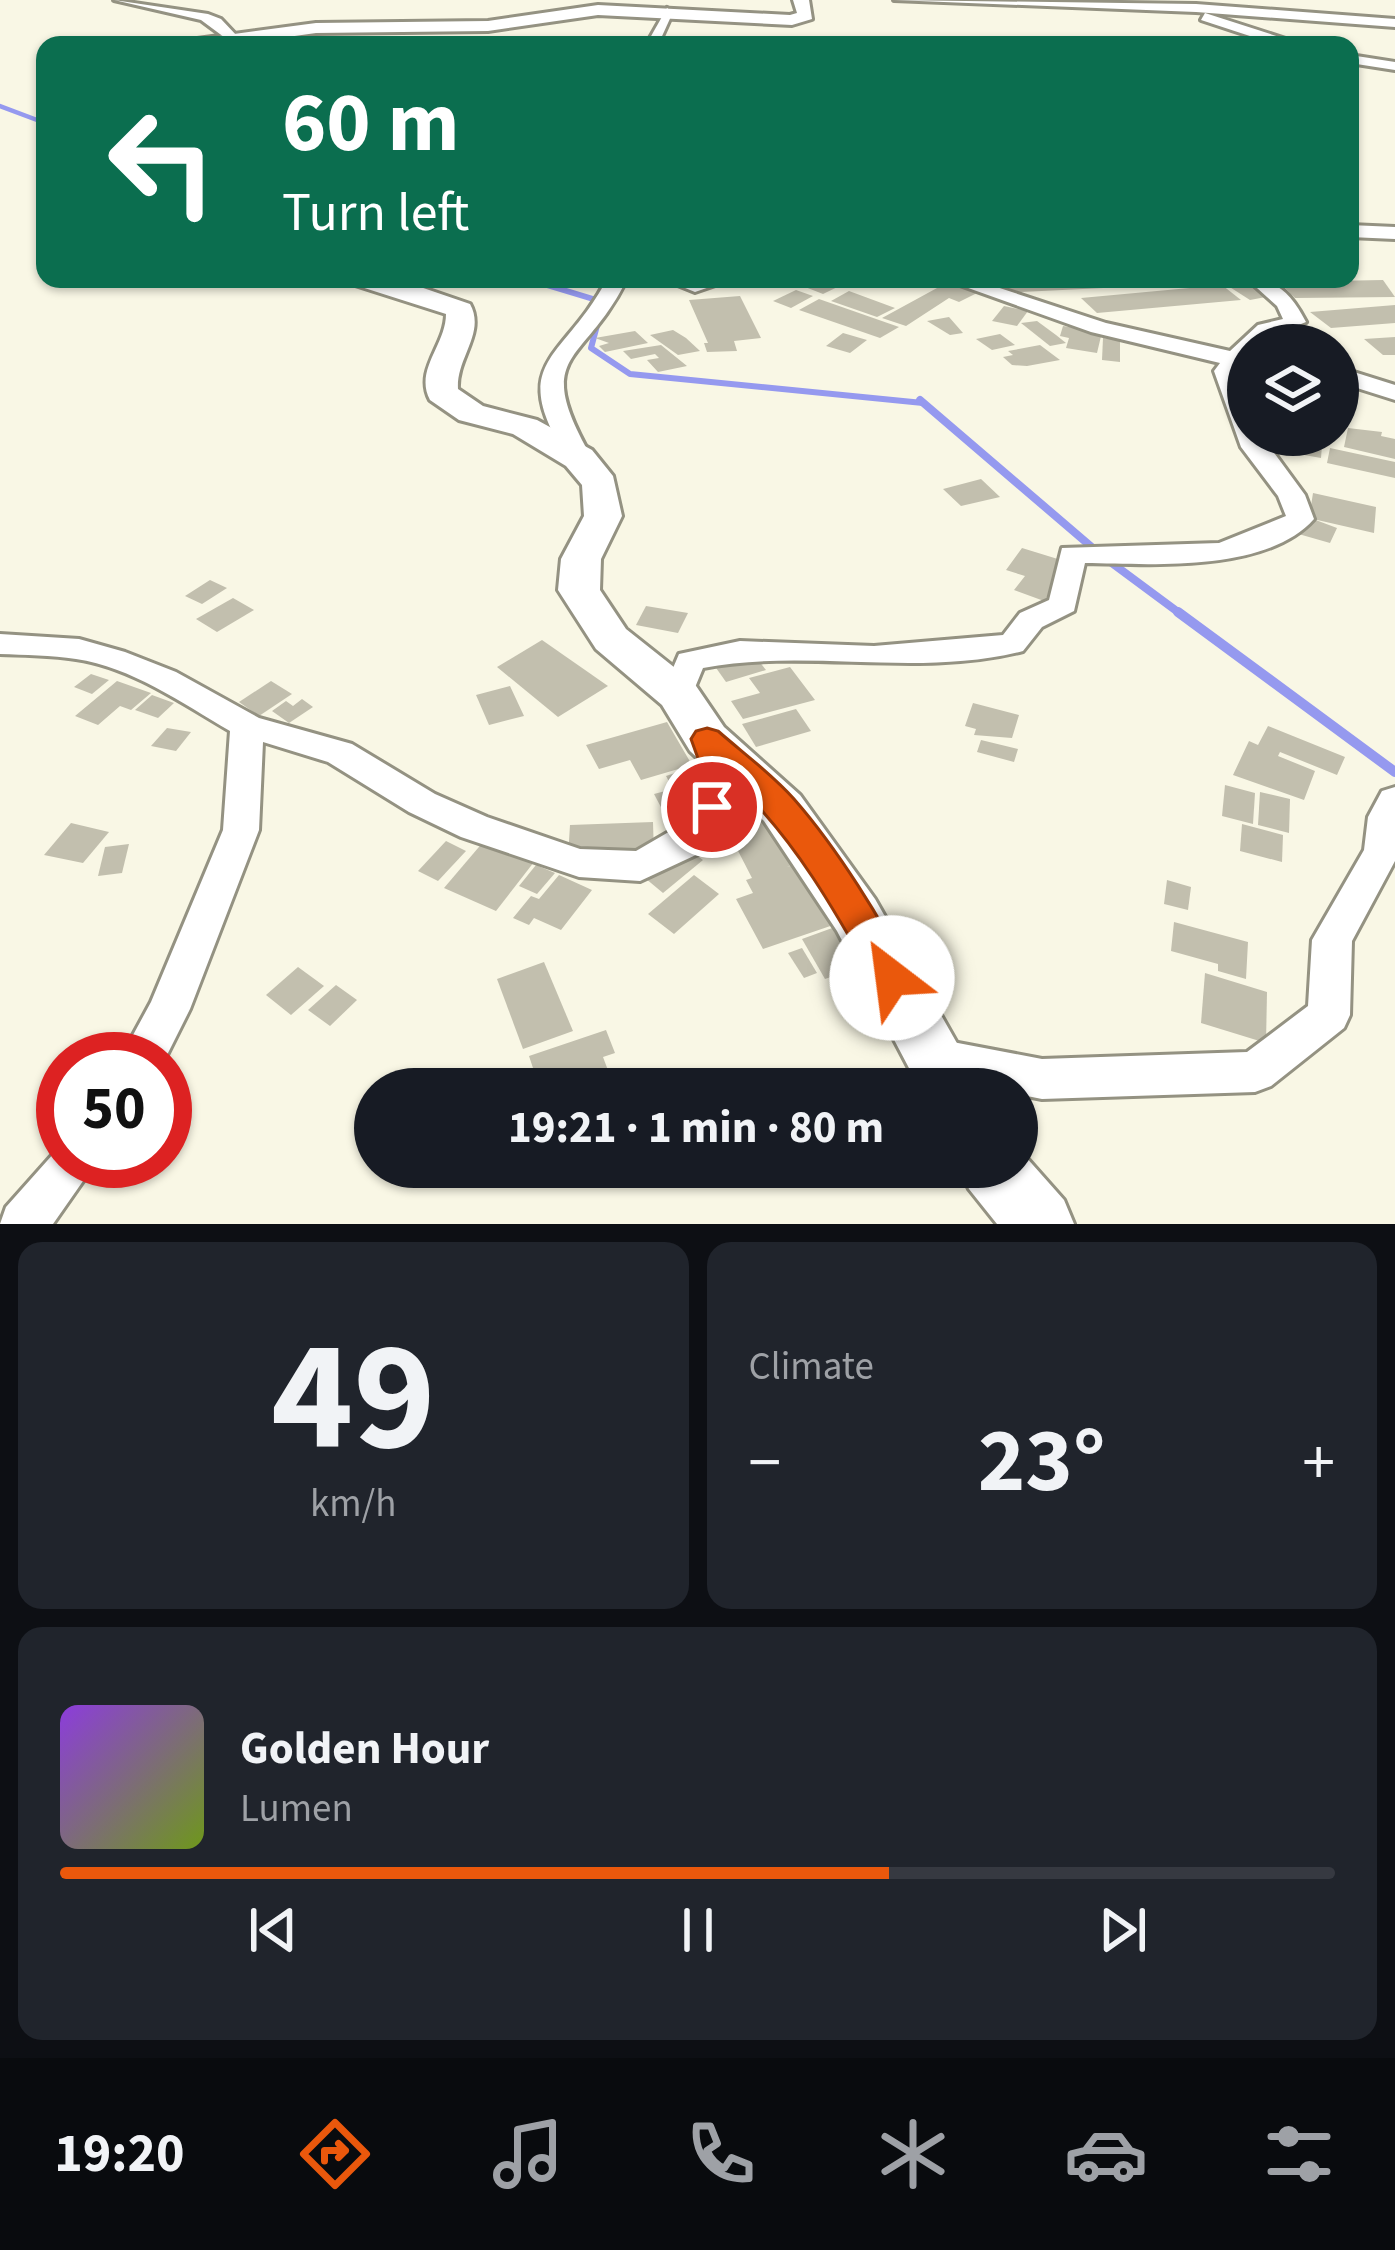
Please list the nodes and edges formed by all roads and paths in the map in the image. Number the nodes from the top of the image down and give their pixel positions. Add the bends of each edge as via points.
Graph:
1 (120, 0) edge
2 (801, 0) edge
3 (900, 0) edge
4 (1196, 8) junction
5 (668, 12) junction
6 (1395, 22) edge
7 (230, 36) edge
8 (251, 36) edge
9 (656, 36) edge
10 (1260, 36) edge
11 (1359, 60) edge
12 (1395, 66) edge
13 (1359, 231) edge
14 (1395, 233) edge
15 (400, 288) edge
16 (611, 288) edge
17 (976, 288) edge
18 (1268, 288) edge
19 (1288, 324) edge
20 (1227, 349) edge
21 (1359, 381) edge
22 (1395, 393) edge
23 (1256, 456) edge
24 (579, 458) junction
25 (0, 644) edge
26 (678, 694) junction
27 (247, 726) junction
28 (707, 739) junction
29 (1395, 800) edge
30 (157, 1032) edge
31 (942, 1068) edge
32 (1038, 1079) edge
33 (52, 1188) edge
34 (1010, 1188) edge
35 (23, 1224) edge
36 (1040, 1224) edge

1 - 7 street via 205,16
2 - 5 main road via 806,15 792,20
3 - 4 street
4 - 6 street
4 - 10 street
5 - 8 main road via 598,10 474,27 348,26
5 - 9 street
11 - 12 street
13 - 14 street
15 - 24 main road via 460,310 459,338 439,369 442,393
16 - 24 street via 563,354 550,387
17 - 20 street
18 - 19 street via 1286,303 1295,322
21 - 22 street
23 - 26 street via 1297,499 1300,519 1271,539 1217,554 1072,554 1063,605 1031,620 1012,644 874,656 740,651 690,661
24 - 26 main road via 600,484 603,516 581,559 579,590 611,639
25 - 27 street via 114,659
26 - 28 main road
27 - 28 street via 340,754 474,827 579,863 640,866 706,826 720,775
27 - 30 street via 242,830
28 - 31 main road via 782,808 856,915
29 - 32 street via 1382,851 1332,940 1329,1015 1255,1072
33 - 35 street
34 - 36 main road

